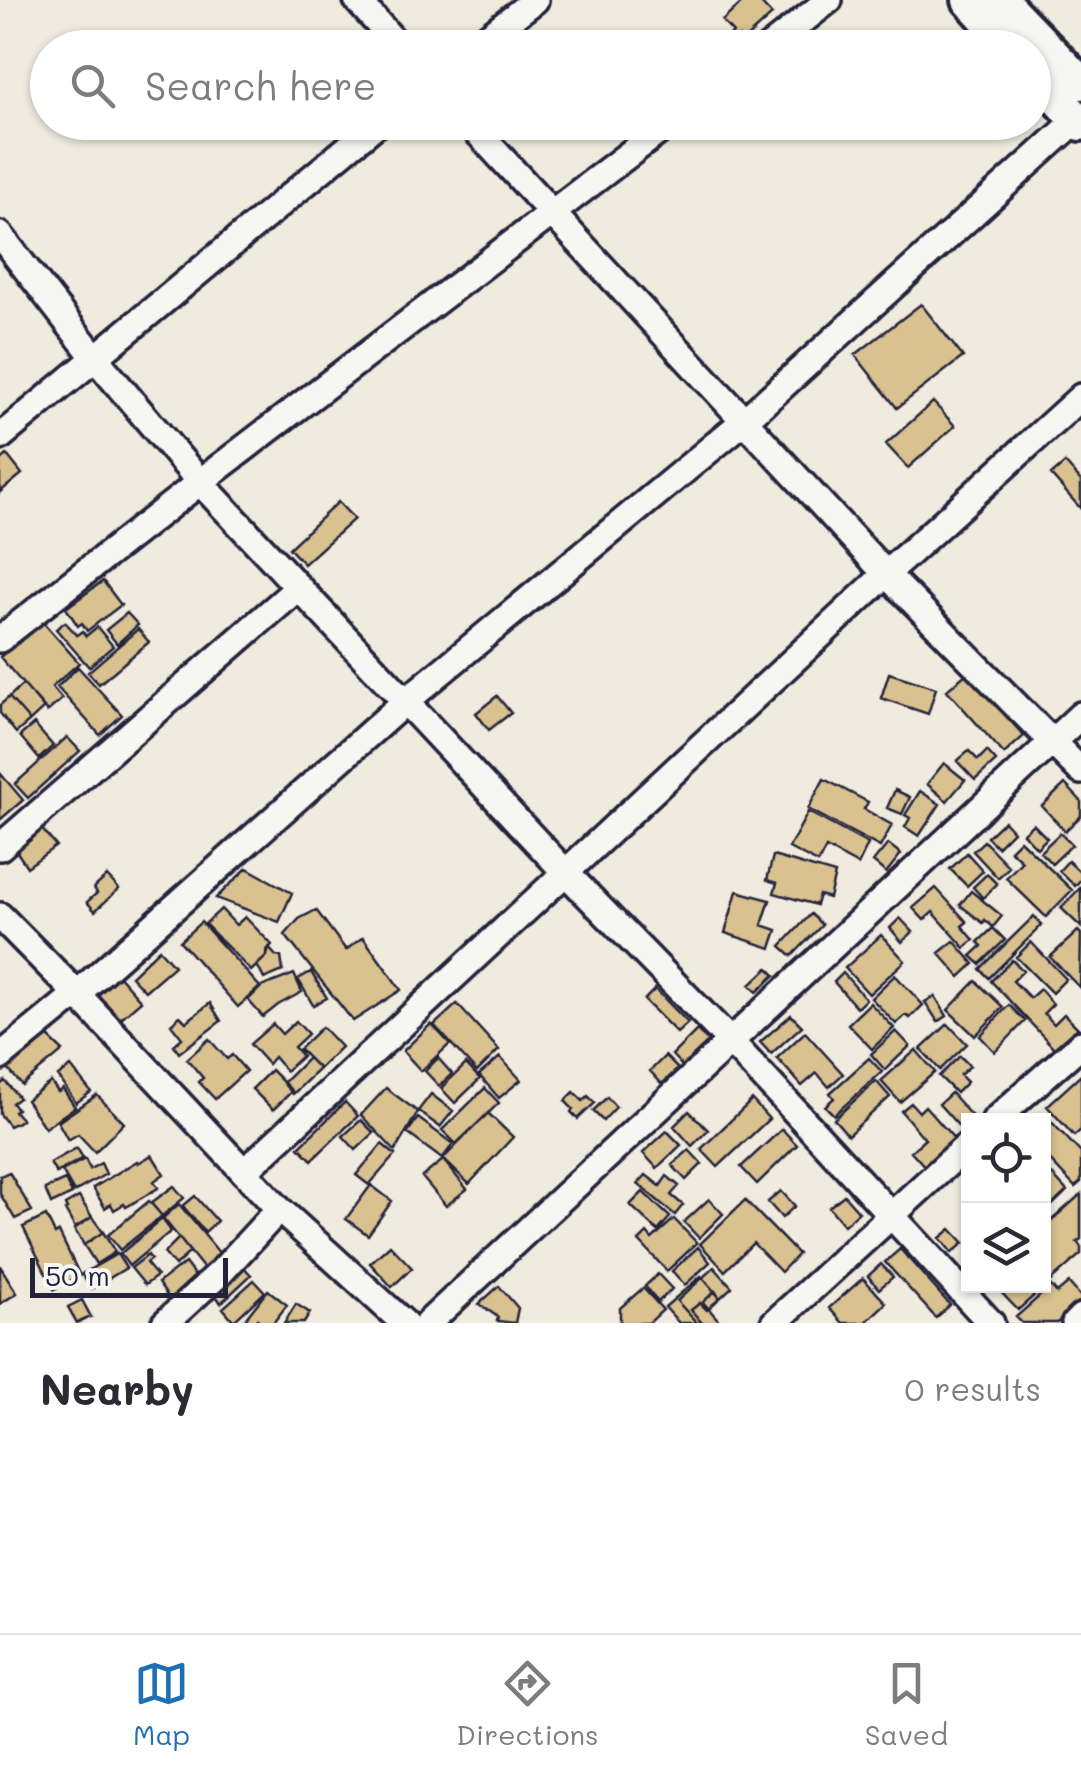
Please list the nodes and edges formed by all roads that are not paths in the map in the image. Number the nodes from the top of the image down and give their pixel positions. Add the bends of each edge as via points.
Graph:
1 (357, 0) edge
2 (535, 0) edge
3 (829, 0) edge
4 (969, 0) edge
5 (1001, 0) edge
6 (384, 30) edge
7 (496, 30) edge
8 (791, 30) edge
9 (996, 30) edge
10 (1030, 30) edge
11 (1051, 52) edge
12 (1081, 83) edge
13 (1051, 90) edge
14 (1080, 120) edge
15 (358, 140) edge
16 (484, 140) edge
17 (648, 140) edge
18 (552, 215) junction
19 (0, 235) edge
20 (96, 359) junction
21 (1081, 397) edge
22 (744, 421) junction
23 (0, 436) edge
24 (200, 482) junction
25 (886, 574) junction
26 (298, 588) junction
27 (0, 639) edge
28 (406, 701) junction
29 (1081, 715) edge
30 (1054, 742) junction
31 (1081, 771) edge
32 (0, 848) edge
33 (565, 872) junction
34 (0, 916) edge
35 (77, 994) junction
36 (731, 1042) junction
37 (1081, 1044) edge
38 (0, 1056) edge
39 (1004, 1113) edge
40 (961, 1151) edge
41 (244, 1172) junction
42 (279, 1209) junction
43 (892, 1214) junction
44 (1081, 1317) edge
45 (165, 1323) edge
46 (404, 1323) edge
47 (428, 1323) edge
48 (774, 1323) edge
49 (991, 1323) edge
50 (1074, 1323) edge

1 - 6 street
2 - 7 street
3 - 8 street
4 - 9 street
5 - 10 street
11 - 12 street
13 - 14 street
14 - 22 street
15 - 20 street
16 - 18 street
17 - 18 street
18 - 22 street
18 - 24 street
19 - 20 street
20 - 23 street
20 - 24 street
21 - 25 street
22 - 25 street
22 - 28 street
24 - 26 street
24 - 27 street
25 - 30 street
25 - 33 street
26 - 28 street
26 - 32 street
28 - 33 street
28 - 35 street
29 - 30 street
30 - 31 street
30 - 36 street
33 - 36 street
33 - 41 street
34 - 35 street
35 - 38 street
35 - 41 street
36 - 43 street
36 - 47 street
37 - 39 street
40 - 43 street
41 - 42 street
42 - 45 street
42 - 46 street
43 - 48 street
43 - 49 street
44 - 50 street

